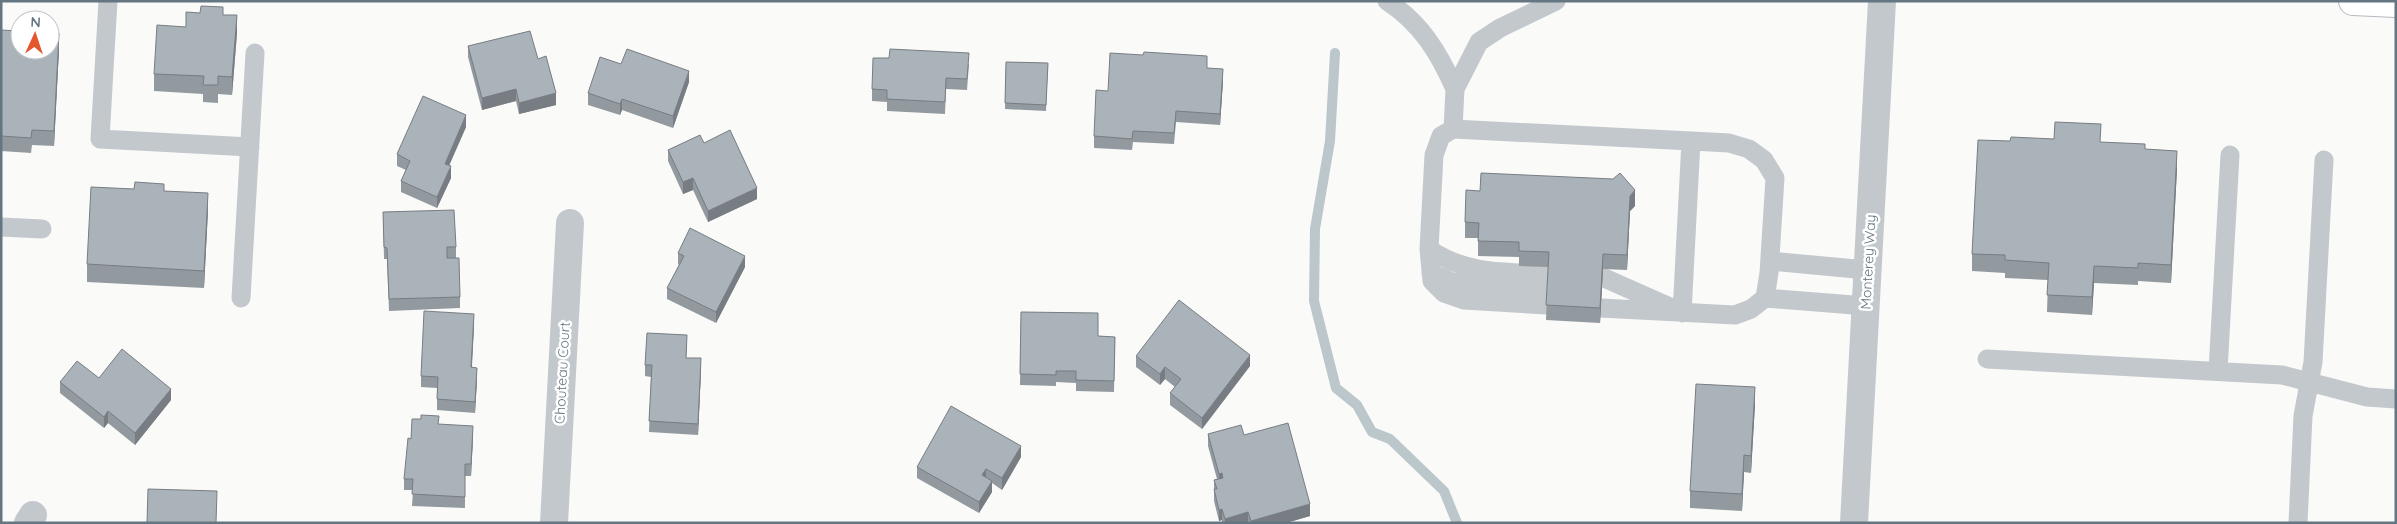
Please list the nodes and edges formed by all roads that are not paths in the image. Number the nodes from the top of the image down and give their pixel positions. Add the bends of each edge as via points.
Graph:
1 (108, 1) edge
2 (1387, 1) edge
3 (1556, 1) edge
4 (1882, 1) edge
5 (2353, 1) edge
6 (2396, 4) edge
7 (255, 53) dead end
8 (1455, 89) junction
9 (1453, 129) junction
10 (1691, 142) junction
11 (250, 147) junction
12 (2230, 155) dead end
13 (2324, 160) dead end
14 (570, 223) dead end
15 (1, 228) edge
16 (42, 230) dead end
17 (1429, 249) junction
18 (1770, 261) junction
19 (1868, 270) junction
20 (241, 298) dead end
21 (1765, 298) junction
22 (1866, 306) junction
23 (1682, 313) junction
24 (1987, 359) dead end
25 (2218, 371) junction
26 (2309, 382) junction
27 (2396, 399) edge
28 (554, 523) edge
29 (1854, 523) edge
30 (2298, 523) edge

1 - 11 lane via 100,139
2 - 8 lane via 1412,19 1430,41
3 - 8 lane via 1479,42
4 - 19 street, Monterey Way
5 - 6 main road
7 - 11 lane
8 - 9 lane
9 - 10 lane
9 - 17 lane via 1441,136 1434,155
10 - 18 lane via 1729,143 1749,149 1764,160 1775,178
10 - 23 lane
11 - 20 lane
12 - 25 lane
13 - 26 lane via 2313,362
14 - 28 street, Chouteau Court
15 - 16 lane
17 - 17 lane via 1446,261 1548,289 1464,300 1444,293 1432,281
18 - 19 lane
18 - 21 lane
19 - 22 street, Monterey Way
21 - 22 lane
21 - 23 lane via 1751,309 1735,315
22 - 29 street, Monterey Way
23 - 23 lane via 1601,292
24 - 25 lane
25 - 26 lane via 2282,375
26 - 27 lane via 2367,397
26 - 30 lane via 2303,416

